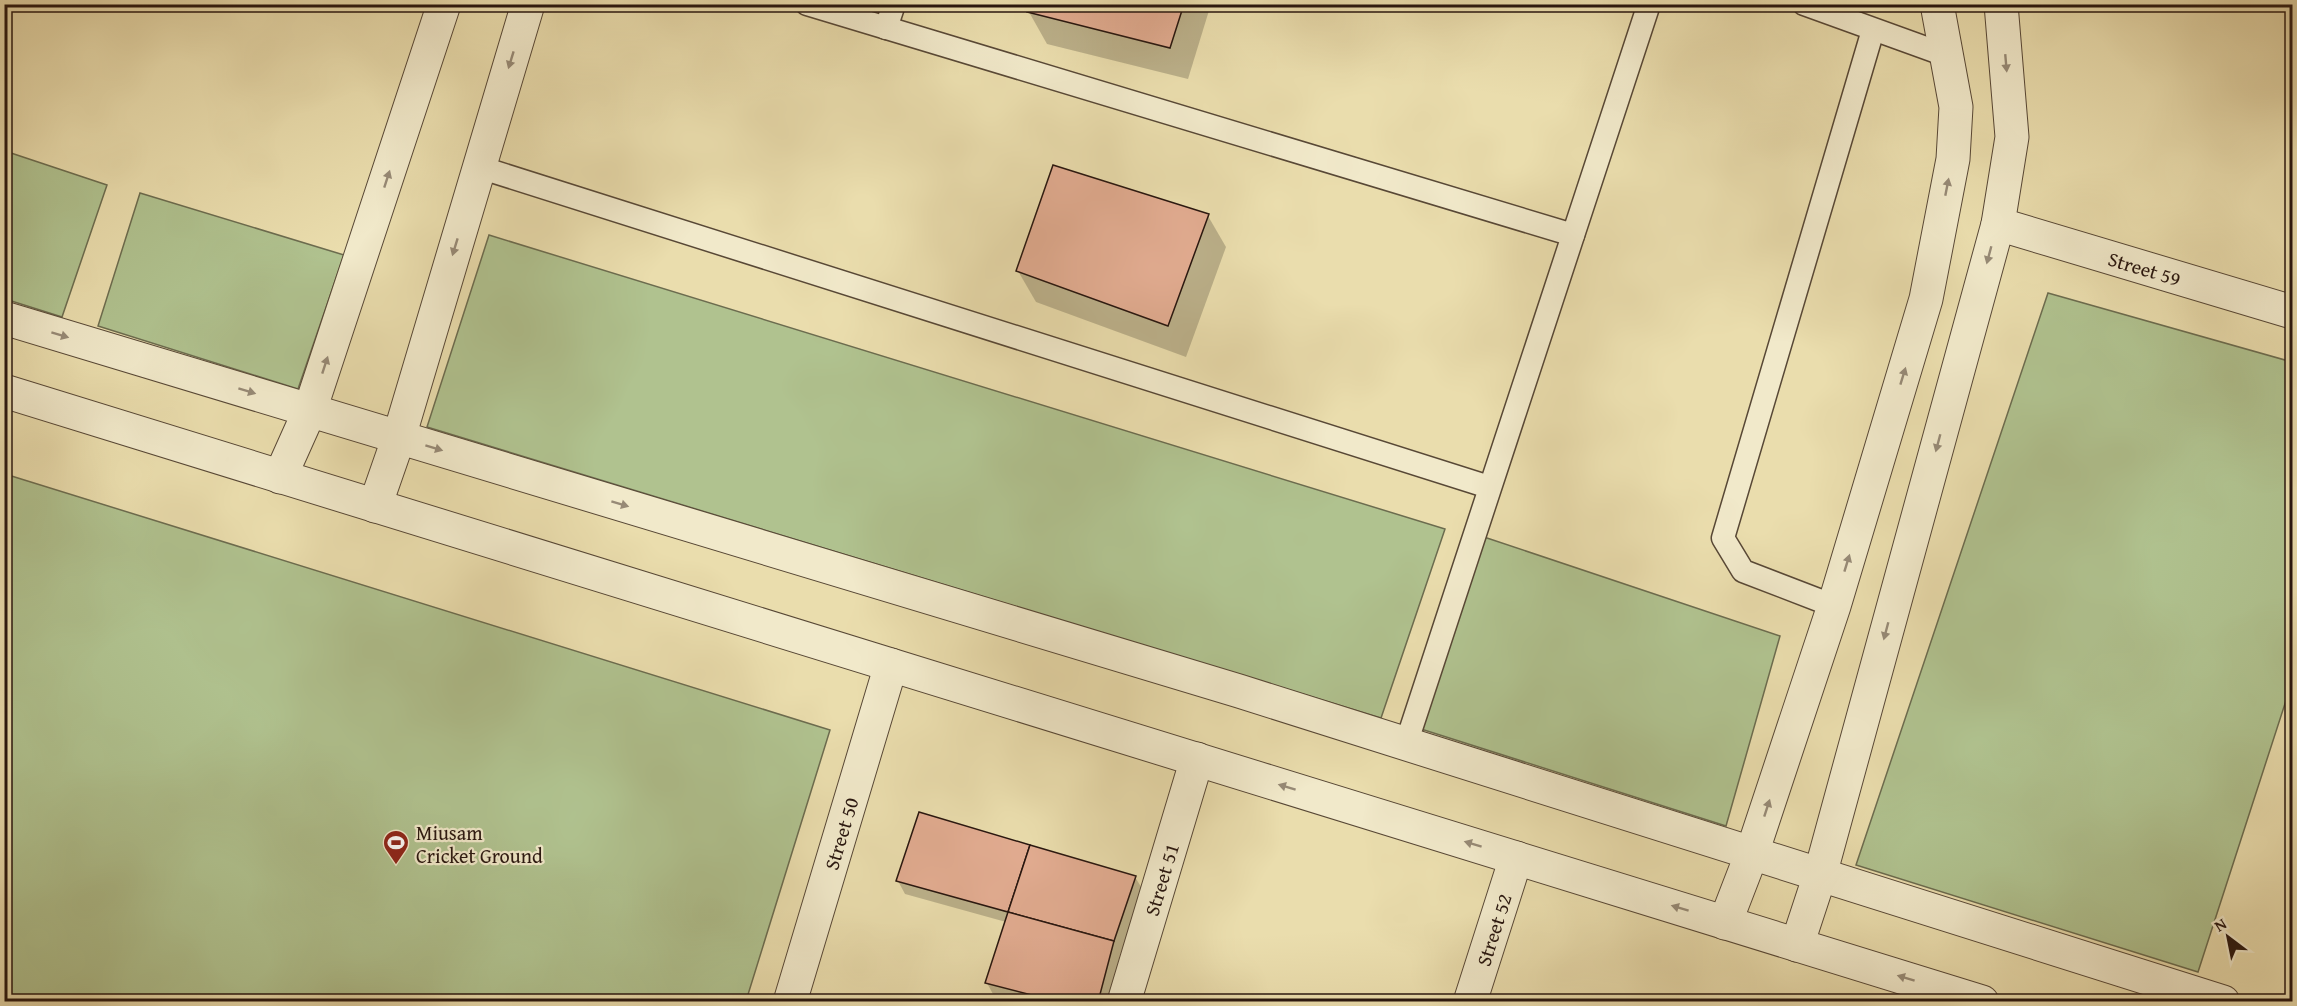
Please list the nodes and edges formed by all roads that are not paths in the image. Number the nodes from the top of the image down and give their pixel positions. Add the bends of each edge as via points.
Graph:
1 (444, 4) edge
2 (528, 4) edge
3 (807, 4) edge
4 (894, 4) edge
5 (1649, 4) edge
6 (1804, 4) edge
7 (1937, 4) edge
8 (2001, 4) edge
9 (886, 28) junction
10 (1873, 30) junction
11 (1948, 56) junction
12 (479, 167) junction
13 (1998, 224) junction
14 (1573, 235) junction
15 (2292, 312) edge
16 (4, 318) edge
17 (4, 391) edge
18 (310, 410) junction
19 (399, 437) junction
20 (280, 477) junction
21 (1489, 487) junction
22 (375, 506) junction
23 (1834, 606) junction
24 (891, 665) junction
25 (1406, 744) junction
26 (1197, 759) junction
27 (1752, 853) junction
28 (1516, 858) junction
29 (1820, 875) junction
30 (1725, 922) junction
31 (1797, 945) junction
32 (790, 1002) edge
33 (1124, 1002) edge
34 (1470, 1002) edge
35 (1982, 1002) edge
36 (2223, 1002) edge

18 -> 1 street
2 -> 12 street
3 - 9 lane
4 - 9 lane
5 - 14 lane
6 - 10 lane
7 - 11 street
8 -> 13 street via 2012,137
9 - 14 lane
10 - 11 lane
10 - 23 lane via 1723,538 1743,571
23 -> 11 street via 1926,299 1953,159 1956,107
12 -> 19 street
12 - 21 lane
13 - 15 street, Street 59
13 -> 29 street
14 - 21 lane
16 -> 18 street
17 - 20 street
18 - 19 street
18 - 20 street
19 - 22 street
19 -> 25 street
20 - 22 street
21 - 25 lane
22 - 24 street
27 -> 23 street
24 - 26 street
24 - 32 street, Street 50
25 - 27 street
28 -> 26 street
26 - 33 street, Street 51
27 - 29 street
27 - 30 street
30 -> 28 street
28 - 34 street, Street 52
29 - 31 street
29 - 36 street
30 - 31 street
35 -> 31 street

